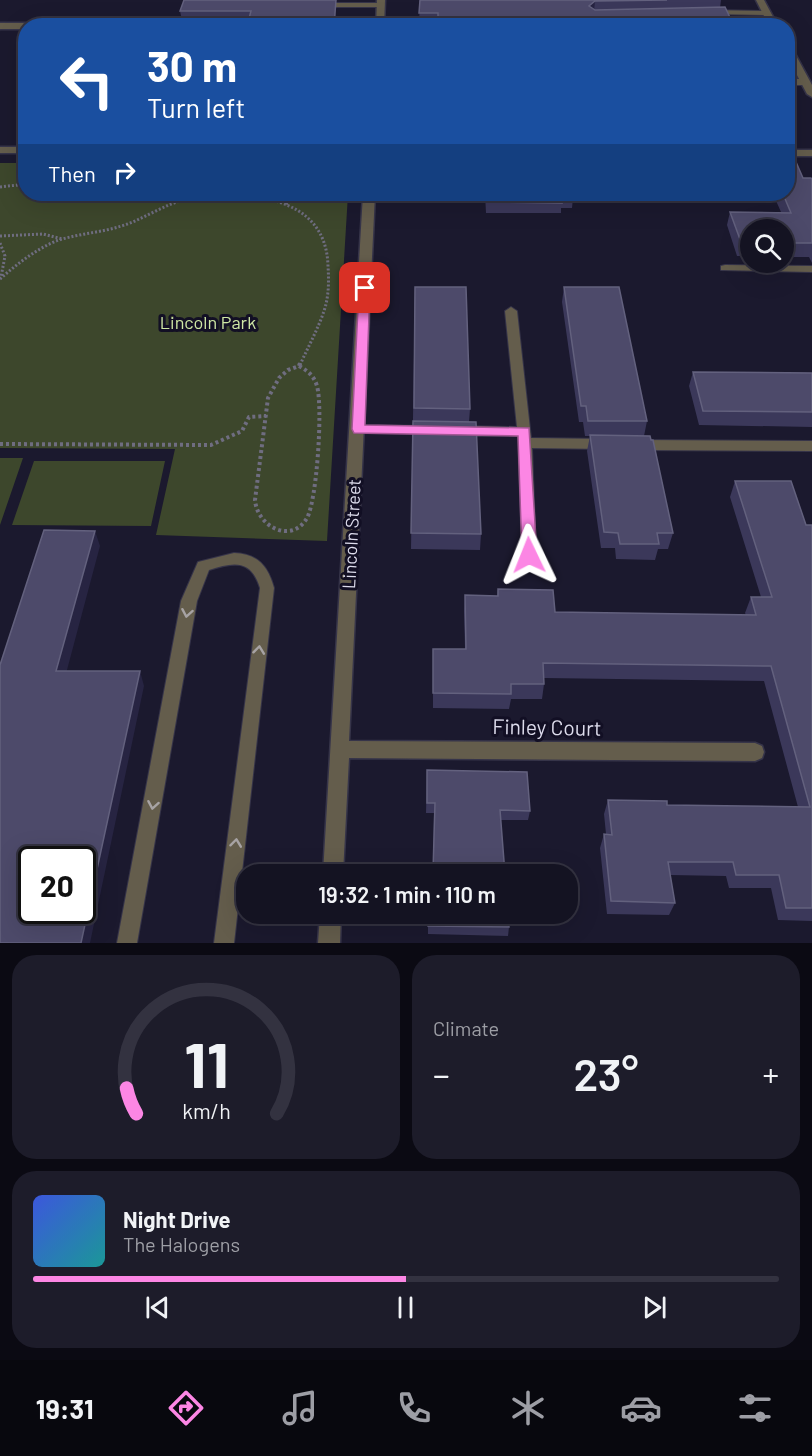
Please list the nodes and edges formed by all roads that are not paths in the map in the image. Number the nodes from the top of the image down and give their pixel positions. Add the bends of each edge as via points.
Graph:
1 (759, 0) edge
2 (381, 2) edge
3 (314, 5) edge
4 (700, 13) edge
5 (767, 13) junction
6 (380, 18) edge
7 (770, 18) edge
8 (0, 26) edge
9 (18, 26) edge
10 (795, 63) edge
11 (795, 82) edge
12 (805, 82) junction
13 (812, 94) edge
14 (0, 150) edge
15 (18, 150) edge
16 (795, 151) edge
17 (812, 153) edge
18 (369, 201) edge
19 (725, 268) dead end
20 (812, 269) edge
21 (511, 311) dead end
22 (358, 429) junction
23 (525, 438) junction
24 (812, 446) edge
25 (529, 555) dead end
26 (339, 749) junction
27 (755, 752) dead end
28 (333, 864) edge
29 (330, 924) edge
30 (127, 943) edge
31 (224, 943) edge
32 (329, 943) edge

1 - 5 street
2 - 3 lane
2 - 6 street
4 - 5 lane
5 - 7 street
8 - 9 street
10 - 12 street
11 - 12 lane
12 - 13 street
14 - 15 street
16 - 17 street
18 - 22 street, Lincoln Street
19 - 20 lane
21 - 23 lane
22 - 23 lane
22 - 26 street, Lincoln Street
23 - 24 lane
23 - 25 lane
26 - 27 street, Finley Court
26 - 28 street, Lincoln Street
29 - 32 street
31 -> 30 lane via 267,588 263,572 251,561 228,558 203,566 189,600

